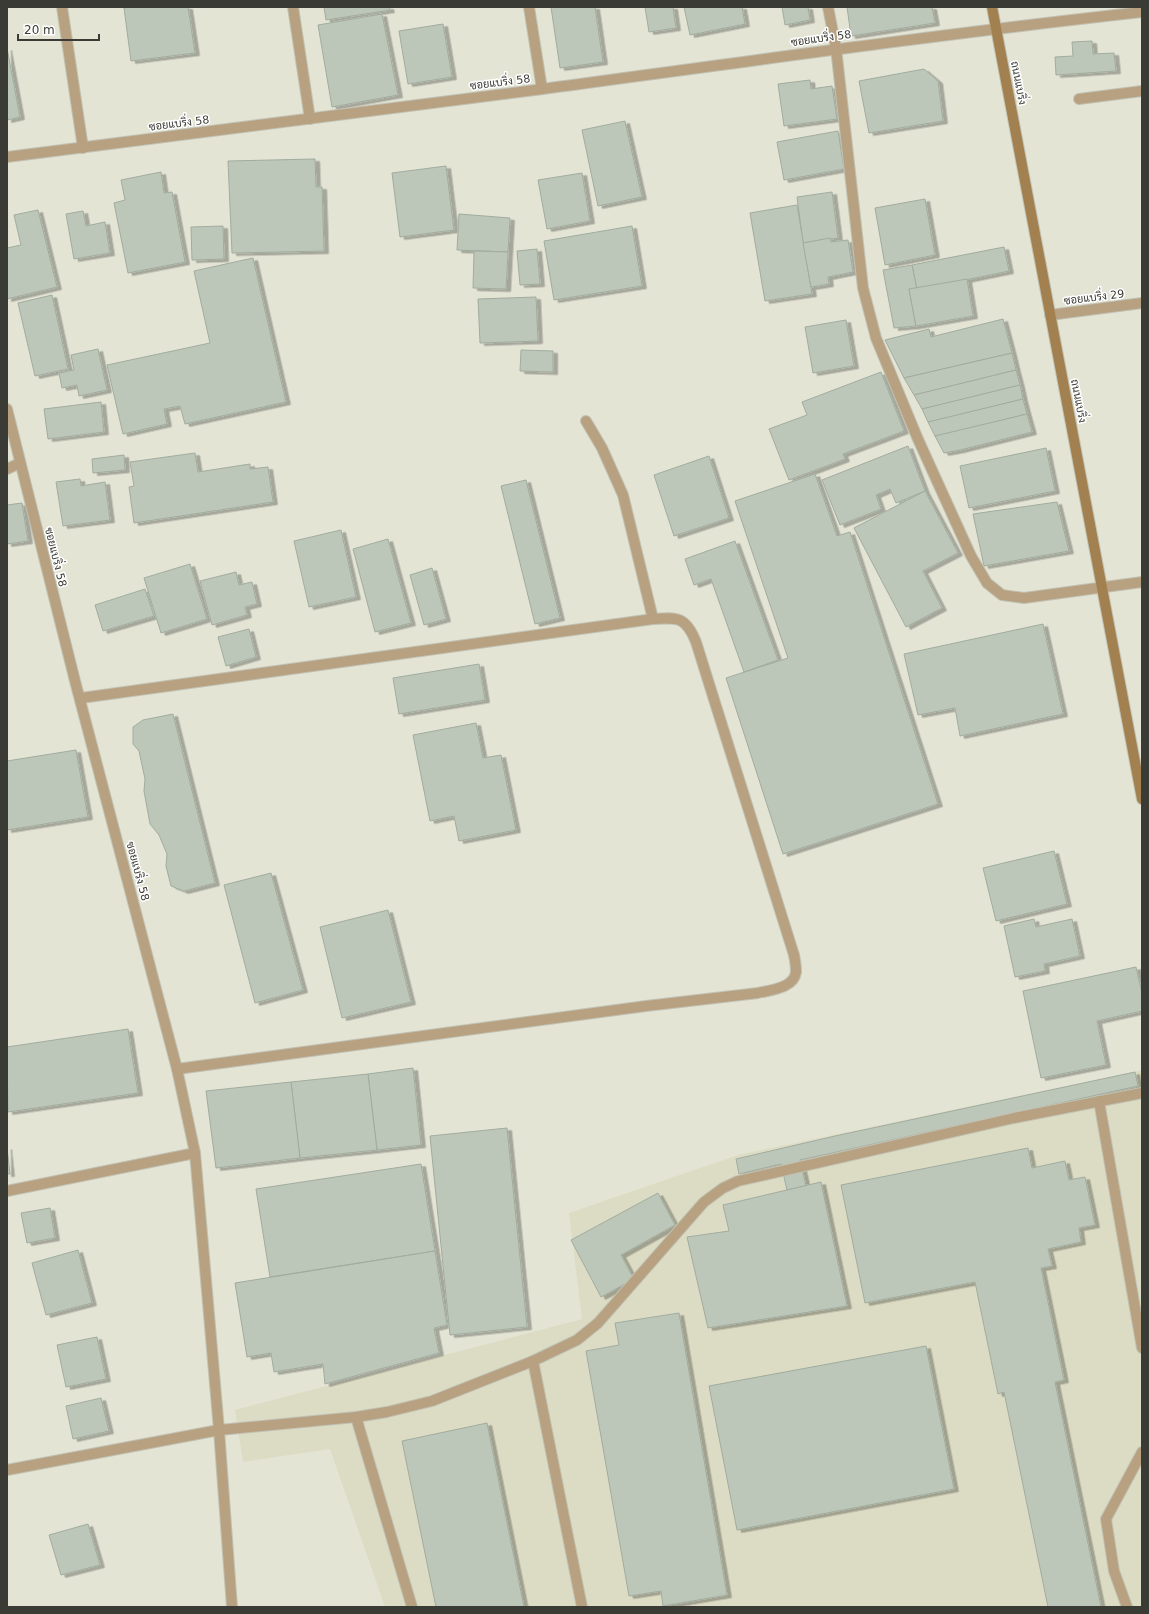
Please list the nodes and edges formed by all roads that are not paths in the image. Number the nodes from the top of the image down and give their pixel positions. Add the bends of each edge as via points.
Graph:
1 (62, 7) edge
2 (293, 7) edge
3 (529, 7) edge
4 (828, 7) edge
5 (992, 7) edge
6 (1142, 12) edge
7 (996, 28) junction
8 (836, 48) junction
9 (542, 89) junction
10 (1142, 91) edge
11 (1079, 99) dead end
12 (310, 119) junction
13 (83, 148) junction
14 (7, 157) edge
15 (1142, 303) edge
16 (1050, 315) junction
17 (7, 409) edge
18 (586, 421) dead end
19 (20, 463) junction
20 (7, 469) edge
21 (1142, 582) edge
22 (1103, 588) junction
23 (653, 619) junction
24 (81, 698) junction
25 (1142, 799) edge
26 (177, 1069) junction
27 (1142, 1093) edge
28 (1099, 1101) junction
29 (195, 1153) junction
30 (7, 1191) edge
31 (1142, 1348) edge
32 (532, 1361) junction
33 (356, 1417) junction
34 (219, 1430) junction
35 (1142, 1452) edge
36 (7, 1470) edge
37 (232, 1607) edge
38 (412, 1607) edge
39 (582, 1607) edge
40 (1127, 1607) edge

1 - 13 street
2 - 12 street
3 - 9 street
4 - 8 street
5 - 7 main road, ถนนแบริ่ง
6 - 7 street, ซอยแบริ่ง 58
7 - 8 street, ซอยแบริ่ง 58
7 - 16 main road, ถนนแบริ่ง
8 - 9 street, ซอยแบริ่ง 58
8 - 22 street via 863,288 876,338 916,437 970,556 987,583 1002,594 1024,598
9 - 12 street, ซอยแบริ่ง 58
10 - 11 street
12 - 13 street, ซอยแบริ่ง 58
13 - 14 street, ซอยแบริ่ง 58
15 - 16 street, ซอยแบริ่ง 29
16 - 22 main road, ถนนแบริ่ง
17 - 19 street, ซอยแบริ่ง 58
18 - 23 street via 602,448 623,495
19 - 20 street
19 - 24 street, ซอยแบริ่ง 58
21 - 22 street
22 - 25 main road, ถนนแบริ่ง
23 - 24 street
23 - 26 street via 681,620 691,629 696,642 794,955 796,972 791,982 780,988 758,993
24 - 26 street, ซอยแบริ่ง 58
26 - 29 street, ซอยแบริ่ง 58
27 - 28 street
28 - 31 street
28 - 32 street via 738,1181 704,1202 598,1323 577,1340
29 - 30 street
29 - 34 street, ซอยแบริ่ง 58
32 - 33 street via 432,1401
32 - 39 street
33 - 34 street
33 - 38 street
34 - 36 street
34 - 37 street, ซอยแบริ่ง 58
35 - 40 street via 1106,1519 1114,1571

